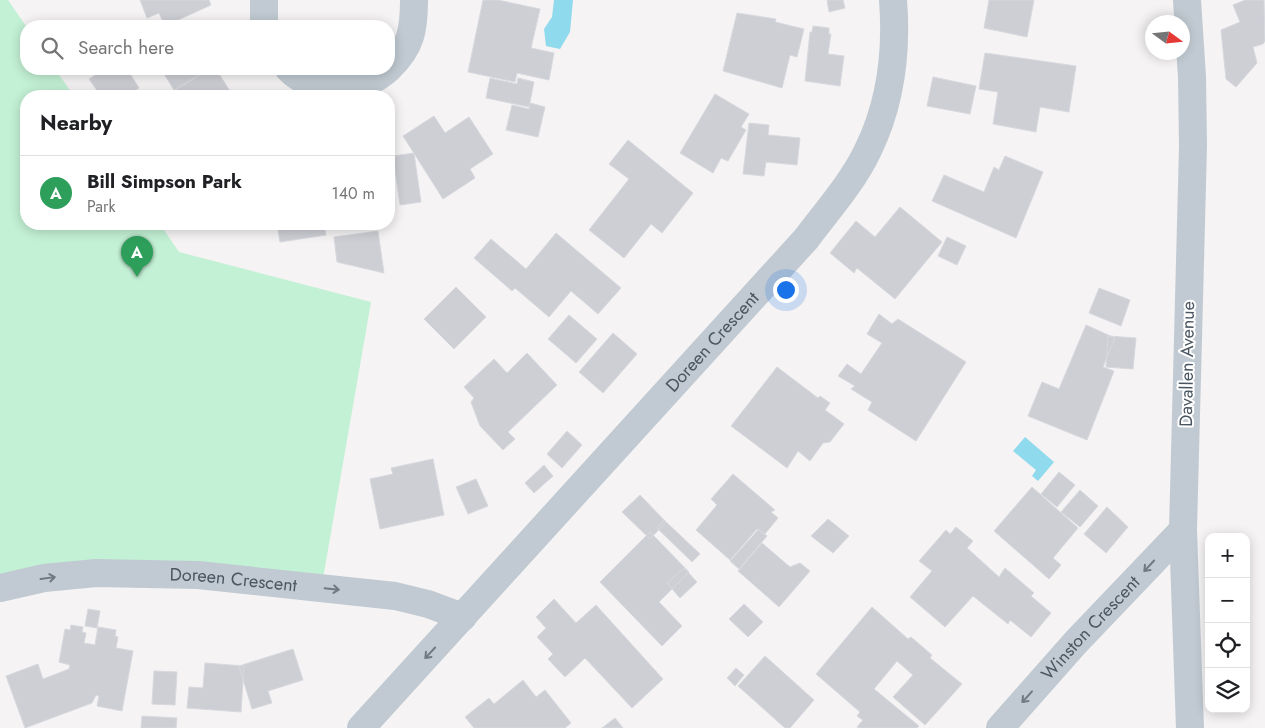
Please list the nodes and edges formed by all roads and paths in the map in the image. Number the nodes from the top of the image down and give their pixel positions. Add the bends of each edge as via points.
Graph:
1 (264, 0) edge
2 (414, 0) edge
3 (893, 0) edge
4 (1186, 0) edge
5 (264, 20) edge
6 (395, 62) edge
7 (295, 75) edge
8 (382, 75) edge
9 (1183, 530) junction
10 (0, 588) edge
11 (463, 618) junction
12 (361, 728) edge
13 (1000, 728) edge
14 (1190, 728) edge

1 - 5 street
2 - 6 street via 414,29 402,56
3 - 11 street, Doreen Crescent via 893,66 886,104 868,151 835,200 806,238
4 - 9 street, Davallen Avenue via 1193,146
7 - 8 street via 322,87 352,87
9 -> 13 street, Winston Crescent via 1076,642
9 - 14 street, Davallen Avenue
10 -> 11 street, Doreen Crescent via 44,578 96,573 198,576 395,596 428,604
11 -> 12 street, Doreen Crescent

